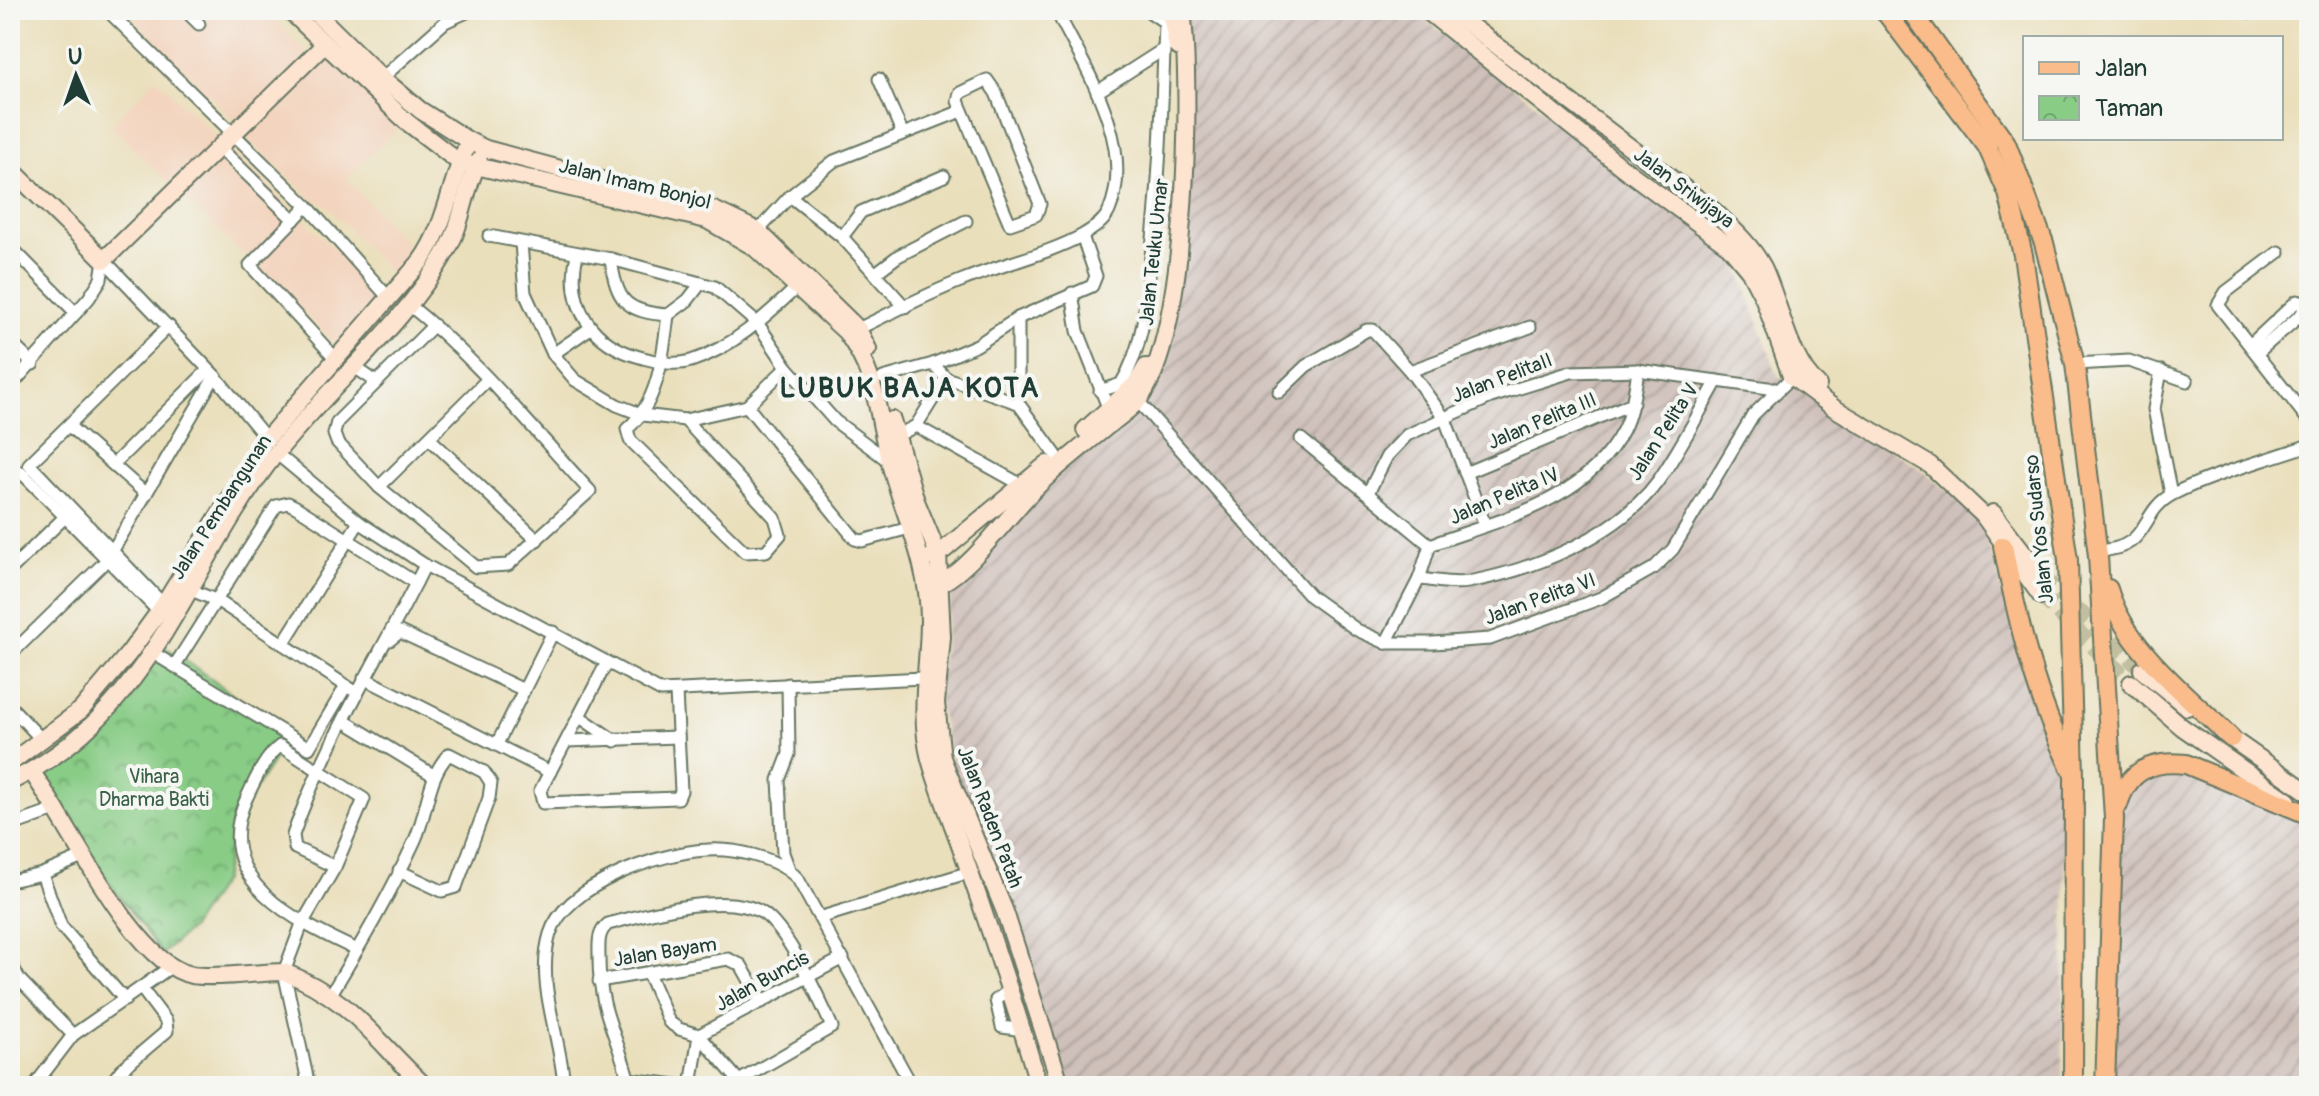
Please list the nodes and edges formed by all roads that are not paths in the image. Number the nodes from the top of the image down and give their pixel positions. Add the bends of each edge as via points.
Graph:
1 (107, 10) edge
2 (185, 10) edge
3 (289, 10) edge
4 (313, 10) edge
5 (471, 10) edge
6 (1056, 10) edge
7 (1147, 10) edge
8 (1182, 10) edge
9 (1426, 10) edge
10 (1450, 10) edge
11 (1884, 10) edge
12 (1911, 10) edge
13 (2271, 10) edge
14 (2249, 12) edge
15 (1169, 20) edge
16 (199, 24) dead end
17 (324, 45) junction
18 (1164, 49) junction
19 (382, 78) junction
20 (879, 79) dead end
21 (1097, 92) junction
22 (959, 112) junction
23 (1589, 116) junction
24 (1578, 131) junction
25 (902, 132) junction
26 (234, 136) junction
27 (469, 141) junction
28 (220, 148) junction
29 (486, 149) junction
30 (459, 162) junction
31 (10, 168) edge
32 (475, 169) junction
33 (944, 176) dead end
34 (790, 196) junction
35 (307, 206) junction
36 (294, 220) junction
37 (966, 221) dead end
38 (758, 231) junction
39 (489, 236) dead end
40 (1082, 236) junction
41 (842, 237) junction
42 (521, 243) junction
43 (10, 246) edge
44 (2279, 252) dead end
45 (577, 254) junction
46 (611, 259) junction
47 (104, 260) junction
48 (877, 272) junction
49 (701, 283) junction
50 (796, 288) junction
51 (1072, 293) junction
52 (388, 297) junction
53 (408, 304) junction
54 (905, 307) junction
55 (76, 313) junction
56 (668, 315) junction
57 (1018, 318) junction
58 (758, 324) junction
59 (434, 325) junction
60 (169, 326) junction
61 (1530, 327) dead end
62 (589, 329) junction
63 (858, 329) junction
64 (10, 342) edge
65 (2254, 349) junction
66 (553, 354) junction
67 (336, 359) junction
68 (662, 363) junction
69 (33, 364) junction
70 (933, 364) junction
71 (2075, 364) junction
72 (353, 366) junction
73 (787, 367) junction
74 (1638, 370) junction
75 (1410, 371) junction
76 (2161, 371) junction
77 (212, 373) junction
78 (1797, 373) junction
79 (883, 378) junction
80 (946, 378) junction
81 (488, 379) junction
82 (375, 381) junction
83 (1717, 381) junction
84 (2187, 381) dead end
85 (10, 387) edge
86 (1775, 389) junction
87 (1100, 391) junction
88 (1279, 392) dead end
89 (2079, 395) junction
90 (2046, 400) junction
91 (1138, 401) junction
92 (1018, 403) junction
93 (1633, 403) junction
94 (747, 406) junction
95 (1109, 410) junction
96 (643, 415) junction
97 (1445, 419) junction
98 (685, 420) junction
99 (2309, 421) edge
100 (69, 426) junction
101 (916, 426) junction
102 (896, 436) junction
103 (429, 438) junction
104 (1301, 439) dead end
105 (2309, 445) edge
106 (270, 448) junction
107 (1056, 455) junction
108 (890, 462) junction
109 (115, 463) junction
110 (1465, 473) junction
111 (10, 483) edge
112 (1020, 484) junction
113 (379, 487) junction
114 (1369, 491) junction
115 (146, 494) junction
116 (2171, 494) junction
117 (67, 515) junction
118 (359, 522) junction
119 (1485, 525) junction
120 (913, 527) junction
121 (215, 533) junction
122 (537, 540) junction
123 (346, 542) junction
124 (1430, 545) junction
125 (2003, 546) junction
126 (111, 554) junction
127 (2098, 554) junction
128 (930, 557) junction
129 (425, 565) junction
130 (10, 570) edge
131 (2042, 576) tunnel mouth
132 (1419, 579) junction
133 (416, 583) junction
134 (935, 585) junction
135 (191, 590) junction
136 (2041, 596) tunnel mouth
137 (218, 601) junction
138 (162, 608) junction
139 (553, 632) junction
140 (1386, 643) junction
141 (283, 644) junction
142 (153, 653) junction
143 (10, 655) edge
144 (606, 664) junction
145 (175, 665) junction
146 (923, 678) junction
147 (367, 680) junction
148 (788, 684) junction
149 (346, 686) junction
150 (524, 690) junction
151 (676, 692) junction
152 (358, 693) junction
153 (10, 706) edge
154 (580, 717) junction
155 (346, 722) junction
156 (678, 737) junction
157 (2231, 738) junction
158 (43, 741) junction
159 (567, 741) junction
160 (615, 741) junction
161 (497, 744) junction
162 (13, 756) edge
163 (321, 768) junction
164 (31, 771) junction
165 (550, 772) junction
166 (433, 775) junction
167 (2074, 775) junction
168 (10, 782) edge
169 (2309, 793) edge
170 (58, 809) junction
171 (2308, 815) edge
172 (2114, 818) junction
173 (10, 826) edge
174 (85, 856) junction
175 (335, 867) junction
176 (789, 869) junction
177 (399, 871) junction
178 (970, 872) junction
179 (42, 874) junction
180 (10, 881) edge
181 (822, 917) junction
182 (302, 924) junction
183 (2075, 931) junction
184 (2109, 932) junction
185 (357, 950) junction
186 (843, 958) junction
187 (10, 961) edge
188 (172, 966) junction
189 (284, 972) junction
190 (648, 973) junction
191 (806, 978) junction
192 (19, 979) junction
193 (599, 981) junction
194 (142, 989) junction
195 (331, 994) junction
196 (10, 995) edge
197 (125, 1000) junction
198 (762, 1002) junction
199 (73, 1035) junction
200 (699, 1035) junction
201 (629, 1083) edge
202 (420, 1084) edge
203 (34, 1086) edge
204 (109, 1086) edge
205 (309, 1086) edge
206 (564, 1086) edge
207 (688, 1086) edge
208 (912, 1086) edge
209 (1039, 1086) edge
210 (1061, 1086) edge
211 (2073, 1086) edge
212 (2105, 1086) edge

1 - 26 street
2 - 16 street
3 - 17 main road, Jalan Imam Bonjol
4 - 19 main road, Jalan Imam Bonjol
5 - 19 street via 445,22
6 - 21 street
7 - 15 street
8 - 91 main road, Jalan Teuku Umar via 1189,65 1175,280 1163,347
9 - 24 main road, Jalan Sriwijaya
10 - 23 main road, Jalan Sriwijaya
11 - 90 main road, Jalan Yos Sudarso via 1987,146 2001,175 2023,255
12 - 71 main road via 2006,143 2044,243
13 - 14 street
15 - 18 street
15 - 95 main road, Jalan Teuku Umar via 1179,111 1160,313 1152,357
17 - 26 main road
17 - 30 main road, Jalan Imam Bonjol
18 - 21 street
18 - 87 street via 1157,207 1143,322 1131,368 1121,384
19 - 27 main road, Jalan Imam Bonjol
20 - 25 street
21 - 40 street via 1111,136 1115,193 1101,223
22 - 22 street via 1010,224 1036,215 1040,204 989,80 958,95
22 - 25 street
23 - 24 main road
23 - 78 main road, Jalan Sriwijaya via 1714,211 1749,245 1778,302
24 - 78 main road, Jalan Sriwijaya via 1739,256
25 - 34 street via 834,161
26 - 28 main road
26 - 35 street
27 - 29 main road, Jalan Imam Bonjol
27 - 30 main road, Jalan Pembangunan
28 - 36 street
28 - 47 main road
29 - 32 main road, Jalan Pembangunan
29 - 38 main road, Jalan Imam Bonjol via 714,210
30 - 32 main road, Jalan Imam Bonjol
30 - 52 main road, Jalan Pembangunan via 436,239
31 - 47 main road
32 - 50 main road, Jalan Imam Bonjol via 707,220 754,247
32 - 53 main road, Jalan Pembangunan via 446,254
33 - 41 street via 861,212
34 - 38 street
34 - 41 street
35 - 36 street
35 - 52 street
36 - 67 street via 250,265
37 - 48 street
38 - 63 main road, Jalan Imam Bonjol
39 - 42 street
40 - 51 street via 1096,276 1092,286
40 - 54 street
41 - 48 street
42 - 45 street
42 - 66 street via 525,293
43 - 55 street
44 - 65 street via 2218,302
45 - 46 street
45 - 62 street via 577,306
46 - 49 street
46 - 56 street via 621,299 647,314
47 - 55 street via 101,279
47 - 60 street
48 - 54 street
49 - 56 street
49 - 58 street via 728,295
50 - 58 street
50 - 108 main road, Jalan Imam Bonjol via 857,347 872,377
51 - 57 street
51 - 87 street via 1078,331
52 - 67 main road, Jalan Pembangunan
53 - 59 street
53 - 72 main road, Jalan Pembangunan
54 - 63 street
55 - 69 street
56 - 68 street
57 - 70 street via 977,345
57 - 92 street
58 - 68 street via 693,360
58 - 73 street
59 - 81 street
59 - 82 street
60 - 77 street
60 - 100 street
61 - 75 street
62 - 66 street
62 - 68 street via 628,354
63 - 79 main road, Jalan Imam Bonjol
64 - 69 street
65 - 65 street via 2297,301 2305,303 2302,314
65 - 99 street
66 - 96 street via 592,392
67 - 106 main road, Jalan Pembangunan
68 - 96 street
69 - 85 street
70 - 79 street
70 - 80 street
71 - 76 street via 2129,361
71 - 89 main road
72 - 82 street
72 - 106 main road, Jalan Pembangunan
73 - 94 street
73 - 108 street via 835,421
74 - 83 street, Jalan PelitaII
74 - 93 street, Jalan Pelita IV
74 - 97 street, Jalan PelitaII via 1571,372 1491,397
75 - 88 street via 1375,332 1367,330 1306,366
75 - 97 street
76 - 84 street
76 - 116 street via 2154,409
77 - 106 street
77 - 109 street
77 - 115 street
78 - 86 street, Jalan Pelita VI
78 - 125 main road via 1834,408 1930,465 1983,515
78 - 131 main road, Jalan Sriwijaya via 1840,404 1927,451 1986,505
79 - 102 main road, Jalan Imam Bonjol
80 - 92 street
80 - 101 street
81 - 103 street
81 - 122 street via 590,491
82 - 113 street via 337,422 334,434
83 - 86 street, Jalan PelitaII
83 - 132 street, Jalan Pelita V via 1657,482 1628,514 1599,534 1560,554 1465,583
86 - 140 street, Jalan Pelita VI via 1753,415 1673,549 1654,568 1601,598 1490,639
87 - 95 street
89 - 90 main road
89 - 127 main road
90 - 167 main road, Jalan Yos Sudarso via 2068,560
91 - 134 main road, Jalan Teuku Umar via 1046,477 963,567
91 - 140 street, Jalan Pelita VI via 1310,596 1357,630
92 - 107 street
93 - 110 street, Jalan Pelita III
93 - 119 street, Jalan Pelita IV via 1623,429 1587,476 1557,495
94 - 98 street
94 - 120 street via 855,539
95 - 107 main road, Jalan Teuku Umar
96 - 98 street
96 - 98 street via 627,429 637,450 745,552 766,551 780,535 775,518
97 - 110 street
97 - 114 street, Jalan PelitaII via 1395,446
100 - 109 street
100 - 126 street via 29,464
101 - 102 street
101 - 112 street
102 - 128 main road, Jalan Imam Bonjol
103 - 113 street
103 - 122 street
104 - 114 street, Jalan Pelita IV
105 - 116 street
106 - 118 street
106 - 121 main road, Jalan Pembangunan
107 - 112 main road, Jalan Teuku Umar
108 - 120 main road, Jalan Imam Bonjol
109 - 115 street
110 - 119 street
111 - 117 street via 21,472
112 - 128 main road, Jalan Teuku Umar
113 - 122 street via 476,567 508,565
114 - 124 street, Jalan Pelita IV
115 - 126 street
116 - 127 street via 2142,533 2117,550
117 - 126 street
117 - 130 street
118 - 123 street
118 - 129 street
119 - 124 street, Jalan Pelita IV
120 - 128 main road, Jalan Imam Bonjol
121 - 135 main road, Jalan Pembangunan
121 - 138 main road, Jalan Pembangunan
123 - 133 street
123 - 137 street via 288,503 276,506
123 - 141 street
124 - 132 street
125 - 136 main road
125 - 167 main road via 2025,649 2049,726
126 - 138 street
126 - 143 street
127 - 157 main road via 2119,618 2145,653
127 - 172 main road
128 - 134 main road, Jalan Raden Patah
129 - 133 street
129 - 139 street
132 - 140 street
133 - 147 street
134 - 146 main road, Jalan Raden Patah
134 - 210 main road, Jalan Raden Patah via 942,758 1005,912
135 - 137 street
135 - 142 main road, Jalan Pembangunan
137 - 141 street
137 - 145 street
138 - 158 main road, Jalan Pembangunan via 81,710
139 - 144 street
139 - 150 street
141 - 149 street
142 - 145 street
142 - 164 main road, Jalan Pembangunan via 80,739
144 - 151 street via 661,691
144 - 154 street
145 - 149 street via 309,748
146 - 148 street
146 - 178 main road, Jalan Raden Patah via 931,761
147 - 150 street via 392,636 400,632
147 - 152 street
147 - 161 street
148 - 151 street
148 - 176 street via 789,754 779,780 783,853
149 - 152 street
150 - 161 street
151 - 156 street
152 - 155 street
153 - 158 street
154 - 159 street
154 - 160 street
155 - 163 street
155 - 166 street
156 - 160 street
156 - 165 street via 681,791 674,799 550,804 539,798
157 - 169 main road
157 - 171 main road via 2136,676 2182,727
158 - 162 main road, Jalan Pembangunan
159 - 160 street
159 - 165 street
161 - 165 street
163 - 175 street via 364,799
163 - 175 street via 297,822 294,843
163 - 182 street via 277,747 236,822 248,876
164 - 168 main road, Jalan Pembangunan
164 - 170 main road
166 - 177 street via 427,810
166 - 177 street via 451,755 484,772 491,783 468,860 450,891
167 - 183 main road, Jalan Yos Sudarso
170 - 173 street
170 - 174 main road
171 - 172 main road via 2186,764 2164,761 2147,766 2124,787
172 - 184 main road
174 - 179 street
174 - 188 main road via 147,947
175 - 182 street
176 - 181 street
176 - 206 street via 757,857 707,850 603,879 576,900 551,931 546,965
177 - 185 street
178 - 181 street
178 - 209 main road, Jalan Raden Patah
179 - 180 street
179 - 197 street via 61,926
181 - 186 street
182 - 185 street
182 - 189 street
183 - 184 main road
183 - 211 main road, Jalan Yos Sudarso
184 - 212 main road
185 - 195 street
186 - 191 street, Jalan Buncis
186 - 208 street
187 - 192 street
188 - 189 main road via 205,975
188 - 194 street
189 - 195 main road
189 - 205 street
190 - 193 street, Jalan Bayam
190 - 198 street, Jalan Bayam via 728,959 741,965
190 - 200 street via 669,1022
191 - 193 street via 779,929 762,912 741,905 689,906 608,924 600,935
191 - 198 street, Jalan Buncis
191 - 200 street via 830,1029 744,1081 735,1079
192 - 196 street
192 - 199 street
193 - 201 street via 606,1022
194 - 197 street
194 - 204 street via 166,1021 167,1031
195 - 202 main road via 362,1019
197 - 199 street
198 - 200 street, Jalan Buncis
199 - 203 street
200 - 207 street
201 - 207 street

